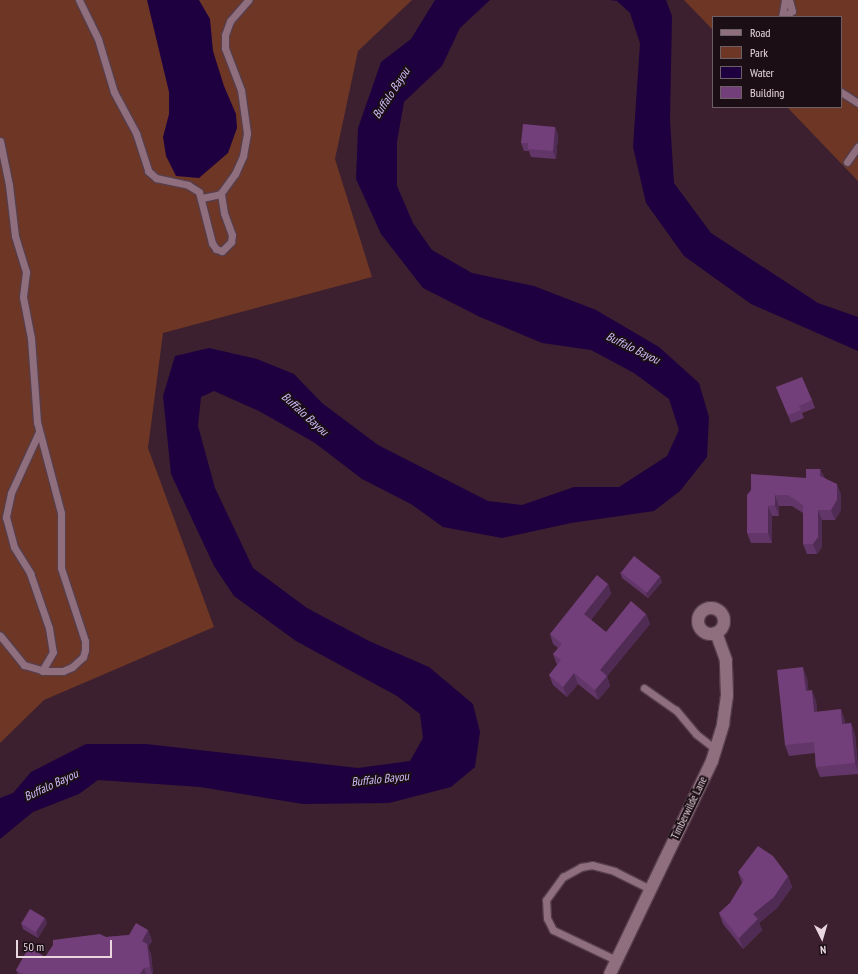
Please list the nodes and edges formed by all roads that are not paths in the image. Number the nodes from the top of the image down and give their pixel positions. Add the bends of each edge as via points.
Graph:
1 (79, 0) edge
2 (248, 0) edge
3 (785, 0) edge
4 (790, 0) edge
5 (783, 16) edge
6 (784, 16) edge
7 (842, 94) edge
8 (858, 103) edge
9 (0, 141) edge
10 (858, 146) edge
11 (847, 162) dead end
12 (221, 194) junction
13 (202, 198) junction
14 (39, 432) junction
15 (716, 633) dead end
16 (0, 635) edge
17 (42, 671) junction
18 (644, 688) dead end
19 (715, 749) junction
20 (650, 889) junction
21 (616, 960) junction
22 (610, 974) edge

1 - 13 lane via 98,39 114,92 136,133 148,171 164,182 188,185 199,192
2 - 12 lane via 230,21 225,35 225,48 241,90 247,133 240,162
3 - 5 lane
4 - 6 lane via 792,11
7 - 8 lane
9 - 14 lane via 9,185 14,236 25,268 23,297 30,338 32,384
10 - 11 lane
12 - 13 lane
12 - 13 lane via 232,234 231,242 222,251 216,249 212,242
14 - 17 lane via 11,494 6,517 14,547 30,573 49,628 53,652
14 - 17 lane via 61,513 61,568 85,641 85,650 78,662 63,671
15 - 19 street, Timberwilde Lane via 726,660 727,695 723,724
16 - 17 lane via 24,665
18 - 19 lane via 658,695 676,710 696,734
19 - 20 street, Timberwilde Lane
20 - 21 street, Timberwilde Lane
20 - 21 lane via 614,871 592,865 581,867 564,877 546,900 547,918 553,930
21 - 22 street, Timberwilde Lane

